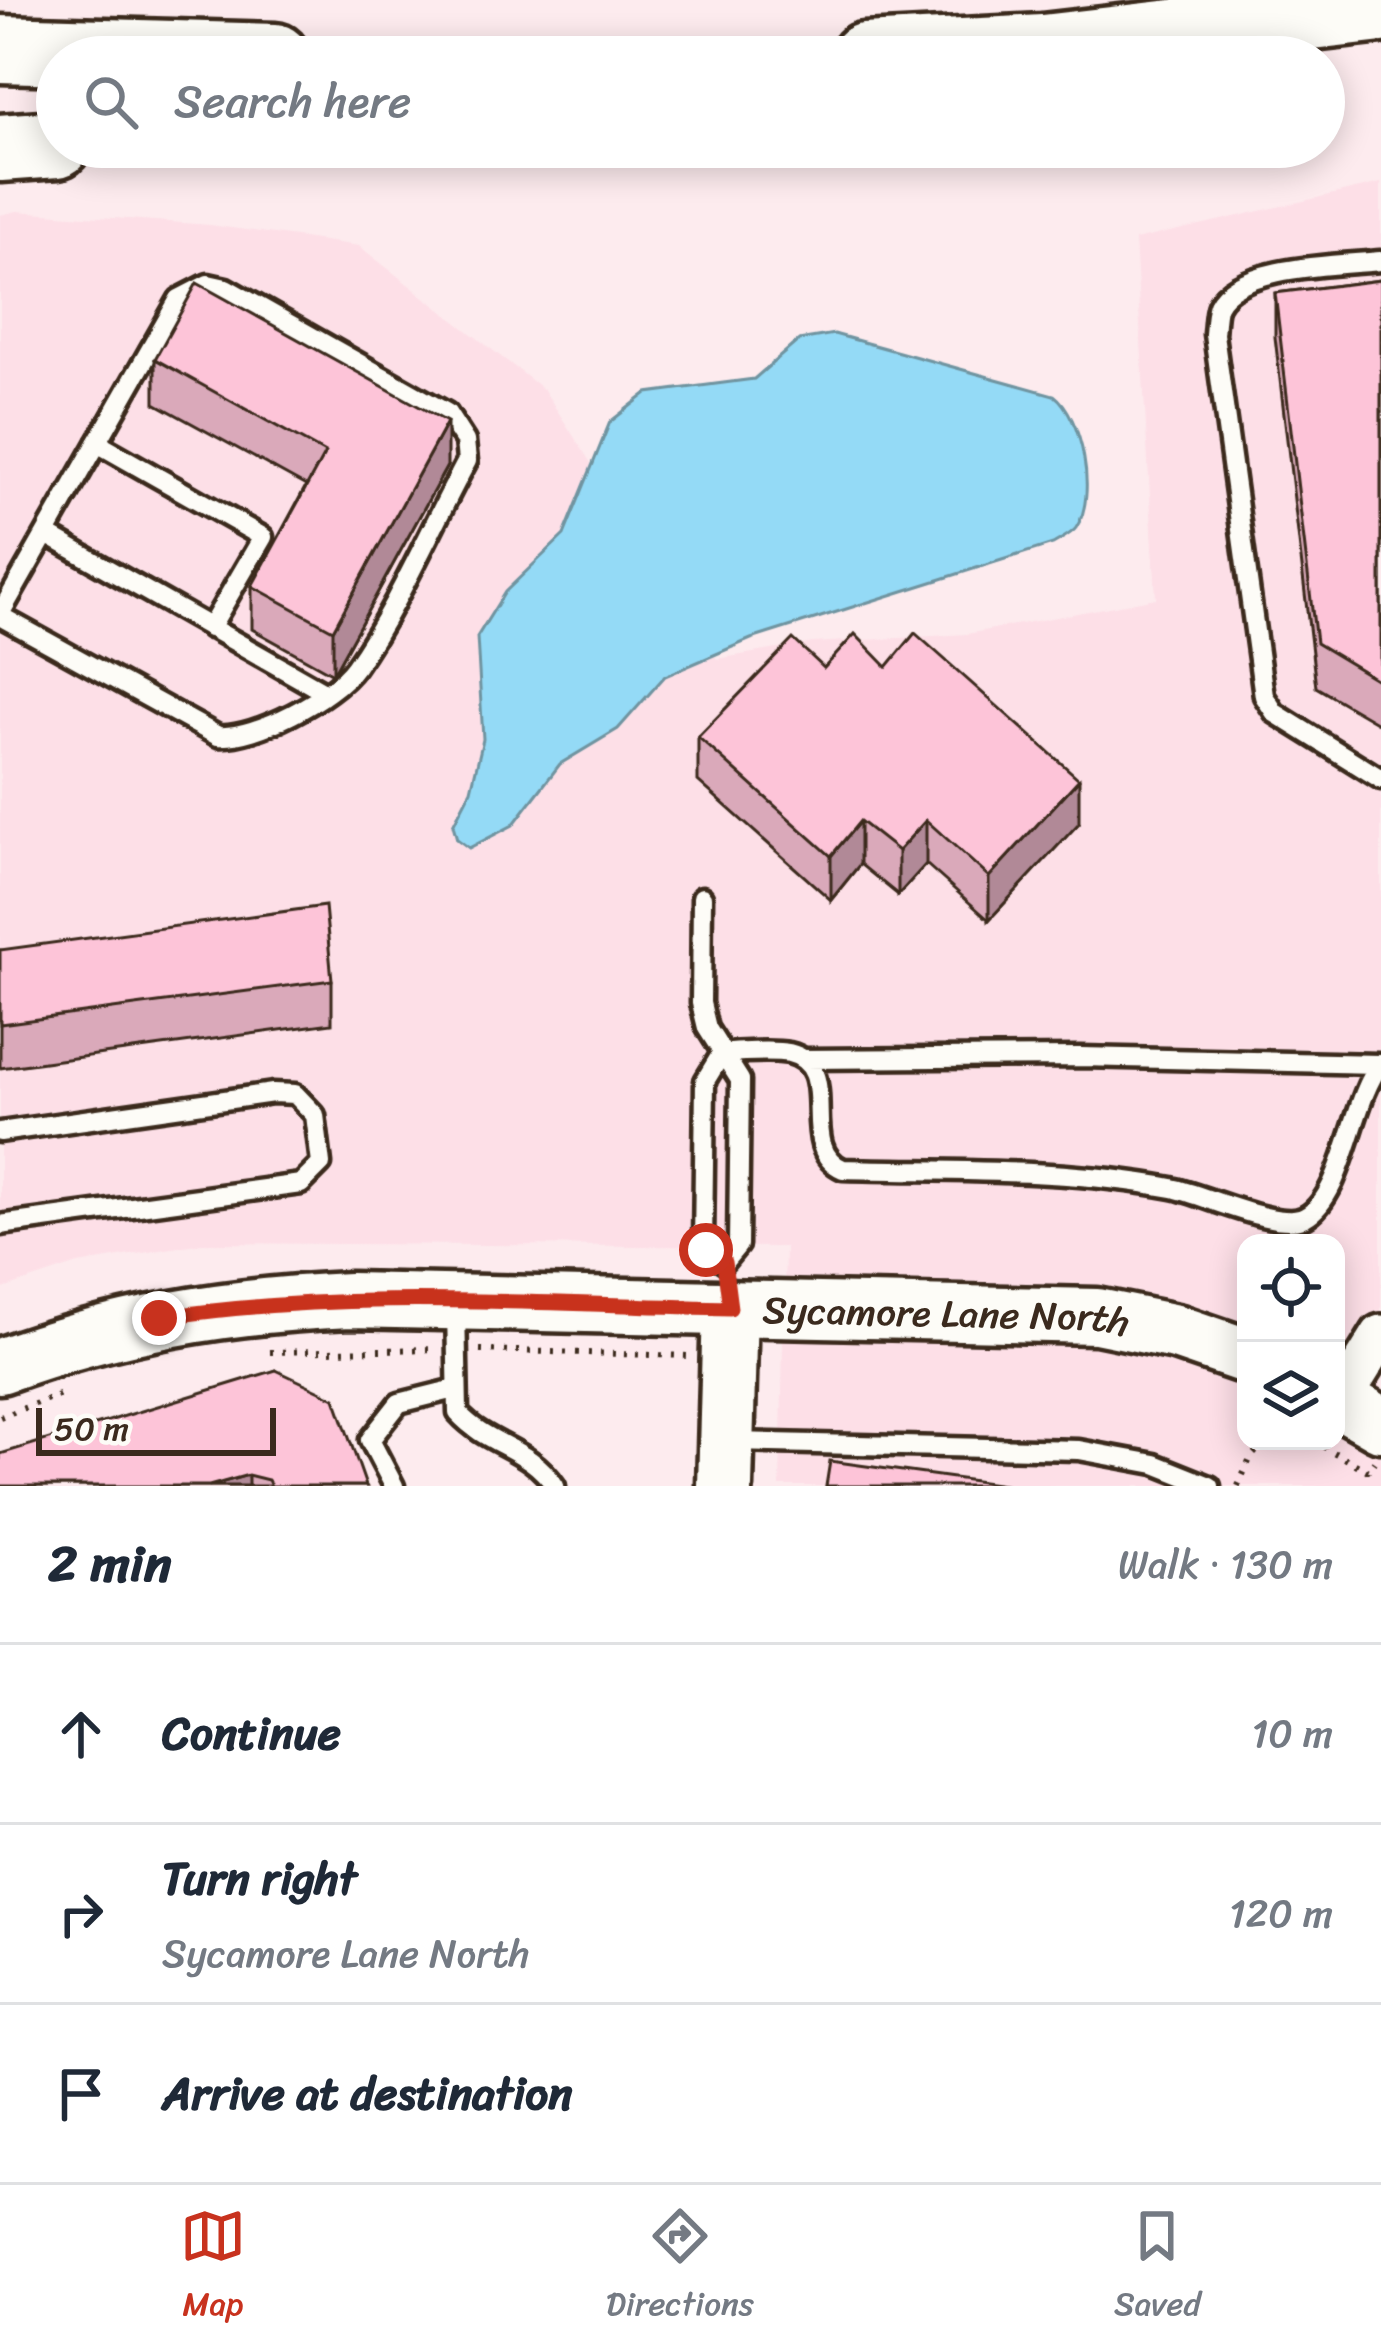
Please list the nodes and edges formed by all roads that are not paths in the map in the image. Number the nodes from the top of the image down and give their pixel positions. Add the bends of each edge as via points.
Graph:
1 (1378, 9) edge
2 (1146, 36) edge
3 (1225, 36) edge
4 (0, 49) edge
5 (36, 50) edge
6 (1381, 261) edge
7 (97, 443) junction
8 (46, 534) junction
9 (0, 615) edge
10 (211, 628) junction
11 (324, 692) junction
12 (1381, 778) edge
13 (702, 897) dead end
14 (722, 1053) junction
15 (804, 1059) junction
16 (1379, 1064) edge
17 (0, 1132) edge
18 (0, 1225) edge
19 (728, 1309) junction
20 (456, 1326) junction
21 (1381, 1335) edge
22 (1237, 1353) edge
23 (0, 1366) edge
24 (455, 1389) junction
25 (1353, 1408) edge
26 (726, 1464) edge
27 (394, 1486) edge
28 (555, 1486) edge
29 (1210, 1486) edge

1 - 2 highway
1 - 3 highway
4 - 5 highway
6 - 12 lane via 1268,274 1237,286 1218,305 1214,334 1264,696 1275,713
7 - 8 lane
7 - 10 lane via 263,537
7 - 11 lane via 179,298 208,284 447,413 460,428 467,461 353,671
8 - 9 lane
8 - 10 lane
9 - 11 lane via 218,736 260,731
10 - 11 lane
13 - 14 lane via 701,1003
14 - 15 lane
14 - 19 lane via 740,1080
14 - 19 lane via 705,1081 703,1246
15 - 16 lane
15 - 16 lane via 816,1076 820,1150 843,1169 1074,1174 1175,1189 1285,1221 1323,1200
17 - 18 lane via 295,1094 315,1114 321,1164 301,1184
19 - 20 street, Sycamore Lane North
19 - 22 street, Sycamore Lane North via 1097,1316
19 - 26 street
20 - 23 street, Sycamore Lane North via 254,1304 159,1318
20 - 24 lane
21 - 25 street
24 - 27 lane via 399,1403 370,1440
24 - 28 lane via 458,1413 473,1430 535,1459
26 - 29 lane via 1079,1450 1155,1464

